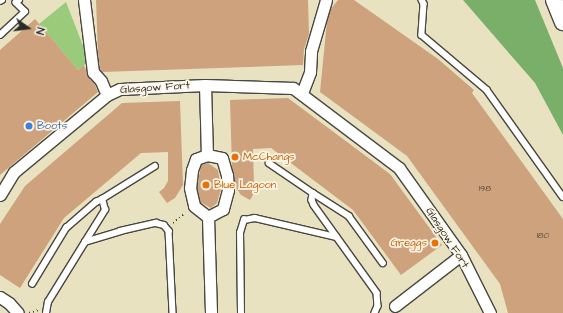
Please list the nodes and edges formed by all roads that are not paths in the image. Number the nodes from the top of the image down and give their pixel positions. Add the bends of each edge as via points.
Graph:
1 (10, 0) edge
2 (84, 0) edge
3 (326, 0) edge
4 (422, 0) edge
5 (554, 0) edge
6 (18, 2) edge
7 (563, 22) edge
8 (0, 35) edge
9 (205, 85) junction
10 (302, 93) junction
11 (107, 95) junction
12 (207, 155) junction
13 (268, 163) dead end
14 (155, 166) dead end
15 (313, 193) junction
16 (0, 195) edge
17 (563, 198) edge
18 (102, 199) junction
19 (208, 217) junction
20 (336, 237) junction
21 (85, 242) junction
22 (461, 255) junction
23 (383, 263) dead end
24 (32, 284) dead end
25 (0, 297) edge
26 (395, 306) dead end
27 (18, 313) edge
28 (46, 313) edge
29 (173, 313) edge
30 (211, 313) edge
31 (241, 313) edge
32 (375, 313) edge
33 (490, 313) edge

1 - 6 lane
2 - 11 street via 93,72 101,81
3 - 10 street via 311,51 310,72
4 - 17 lane via 422,35 486,90
5 - 7 main road
6 - 8 lane via 26,12
9 - 10 street, Glasgow Fort via 293,88
9 - 11 street, Glasgow Fort via 120,89
9 - 12 street
10 - 22 street, Glasgow Fort via 399,168
11 - 16 street, Glasgow Fort via 14,172
12 - 19 street via 196,159 190,188 194,206
12 - 19 street via 222,158 228,190 223,209
13 - 15 lane
14 - 18 lane
15 - 20 lane via 314,205
15 - 23 lane via 350,216
18 - 21 lane via 105,210
18 - 24 lane via 66,228
19 - 30 street
20 - 31 lane via 255,218 244,220 240,233
20 - 32 lane via 377,293 378,306
21 - 28 lane via 48,302
21 - 29 lane via 140,226 161,223 168,228
22 - 26 street
22 - 33 street, Glasgow Fort
25 - 27 street

